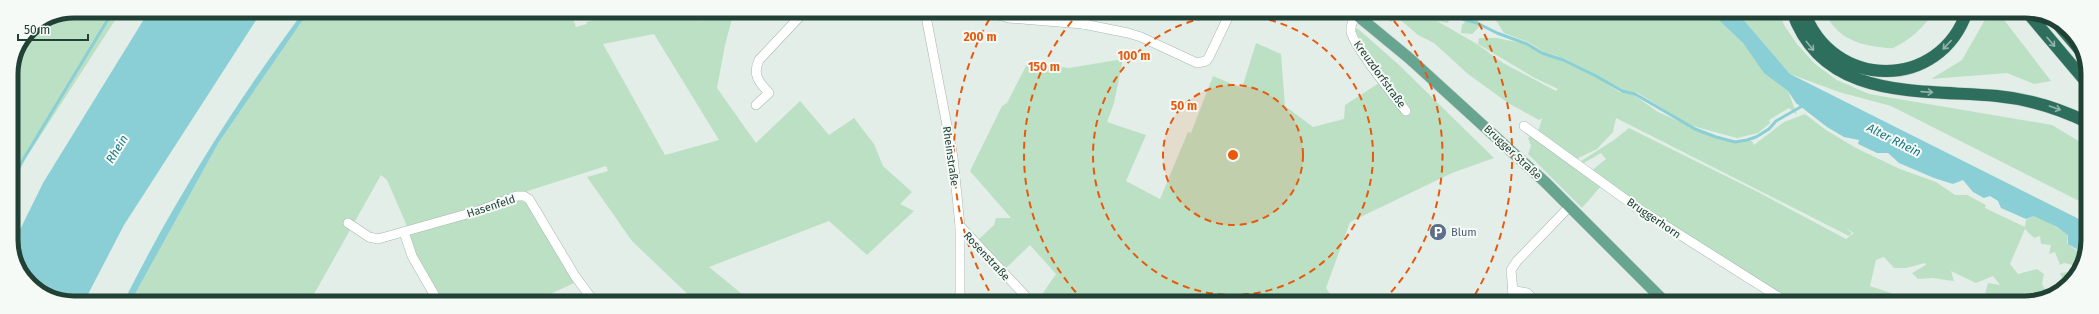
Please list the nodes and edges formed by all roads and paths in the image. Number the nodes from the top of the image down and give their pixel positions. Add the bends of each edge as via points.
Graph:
1 (798, 18) edge
2 (926, 18) edge
3 (1009, 18) edge
4 (1086, 18) edge
5 (1228, 18) edge
6 (1352, 18) edge
7 (1360, 18) edge
8 (1795, 18) edge
9 (1808, 18) edge
10 (1964, 18) edge
11 (2032, 18) edge
12 (1082, 24) junction
13 (2081, 76) edge
14 (756, 105) dead end
15 (1406, 111) dead end
16 (2081, 119) edge
17 (1524, 126) dead end
18 (1570, 206) junction
19 (348, 223) dead end
20 (960, 226) junction
21 (404, 232) junction
22 (1512, 290) junction
23 (435, 296) edge
24 (590, 296) edge
25 (960, 296) edge
26 (1025, 296) edge
27 (1513, 296) edge
28 (1530, 296) edge
29 (1659, 296) edge
30 (1777, 296) edge

1 - 14 street via 759,60 756,75 758,82 768,93
2 - 20 street, Rheinstraße via 953,157
3 - 12 street
4 - 12 street
5 - 12 street via 1206,61 1198,63 1141,37
6 - 15 street, Kreuzdorfstraße via 1352,36
7 - 18 main road, Brugger Straße via 1458,102
8 -> 16 highway via 1800,31 1814,50 1833,67 1874,85 2018,99 2052,107
10 -> 9 highway via 1956,34 1938,54 1911,68 1885,72 1861,68 1835,55 1817,37
11 -> 13 highway
17 - 30 street, Bruggerhorn via 1636,207
18 - 22 street via 1517,262 1512,270
18 - 29 main road, Brugger Straße
19 - 21 street, Hasenfeld via 369,238 378,239
20 - 25 street, Rheinstraße
20 - 26 street, Rosenstraße
21 - 23 street via 412,256
21 - 24 street, Hasenfeld via 481,210 517,196 524,196
22 - 27 street
22 - 28 street

